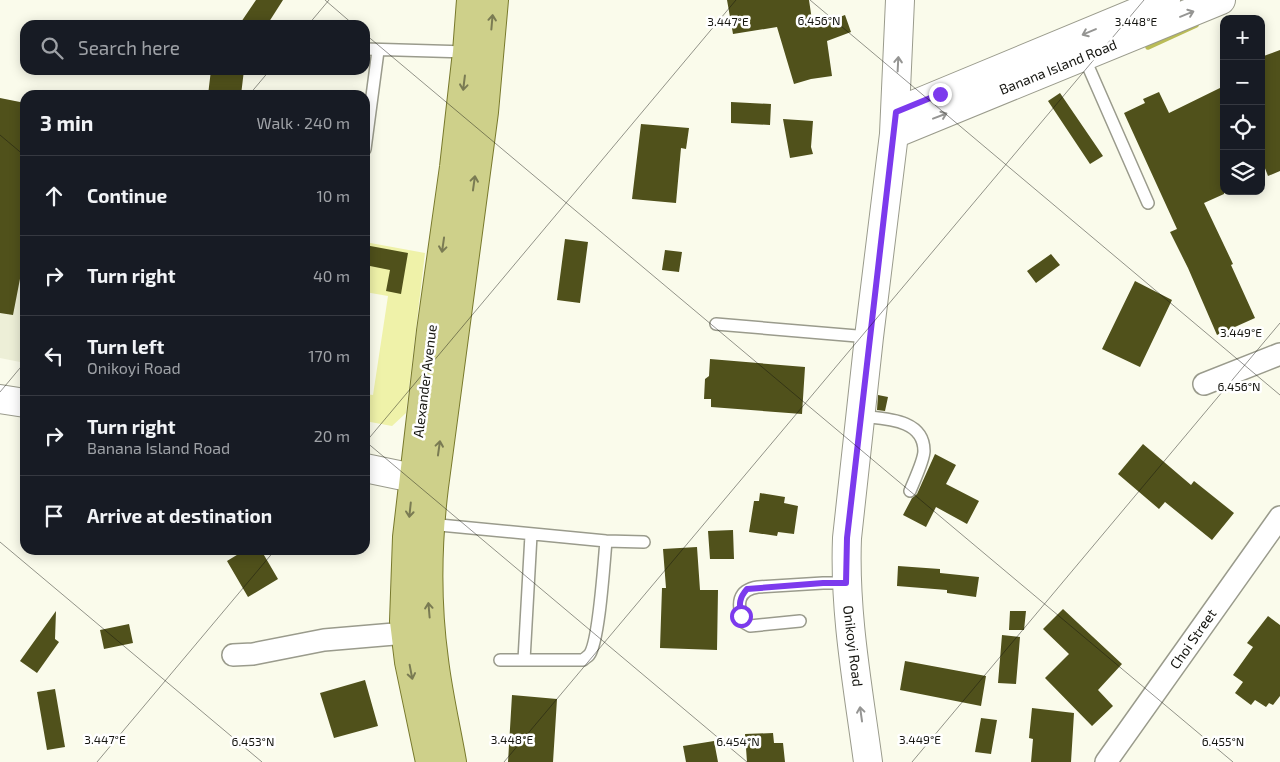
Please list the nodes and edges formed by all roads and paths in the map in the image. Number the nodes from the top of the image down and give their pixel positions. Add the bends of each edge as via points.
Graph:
1 (471, 0) edge
2 (494, 0) edge
3 (900, 0) edge
4 (1165, 0) edge
5 (1221, 0) edge
6 (370, 50) edge
7 (378, 51) junction
8 (467, 52) junction
9 (1084, 56) junction
10 (370, 111) edge
11 (895, 123) junction
12 (1148, 203) dead end
13 (716, 324) dead end
14 (869, 337) junction
15 (1280, 354) edge
16 (1204, 384) dead end
17 (0, 399) edge
18 (20, 403) edge
19 (860, 416) junction
20 (370, 469) edge
21 (413, 478) junction
22 (910, 491) dead end
23 (1280, 517) edge
24 (430, 524) junction
25 (531, 535) junction
26 (606, 541) junction
27 (644, 542) dead end
28 (846, 583) junction
29 (800, 621) dead end
30 (406, 633) junction
31 (233, 655) dead end
32 (500, 660) dead end
33 (524, 660) junction
34 (430, 762) edge
35 (452, 762) edge
36 (868, 762) edge
37 (1106, 762) edge

1 - 8 main road, Alexander Avenue
24 -> 2 main road, Alexander Avenue via 484,112
11 -> 3 street, Onikoyi Road
4 -> 11 street, Banana Island Road
9 -> 5 street, Banana Island Road
6 - 7 lane
7 - 8 lane
7 - 10 lane
8 -> 21 main road, Alexander Avenue
11 -> 9 street, Banana Island Road
9 - 12 lane
11 - 14 street, Onikoyi Road
13 - 14 lane
14 - 19 street, Onikoyi Road
15 - 16 street
17 - 18 street
19 - 22 lane via 887,418 906,424 922,436 924,452
19 - 28 street, Onikoyi Road via 847,538
20 - 21 street
21 -> 30 main road, Alexander Avenue via 407,537
23 - 37 street, Choi Street
24 - 25 lane
35 -> 24 main road, Alexander Avenue via 434,659 429,601
25 - 26 lane
25 - 33 lane
26 - 27 lane
26 - 33 lane via 598,624 589,655 583,660
28 - 29 lane via 758,587 747,589 741,595 741,616 743,622 750,626
36 -> 28 street, Onikoyi Road via 847,612
30 - 31 street via 324,640
30 -> 34 main road, Alexander Avenue
32 - 33 lane

